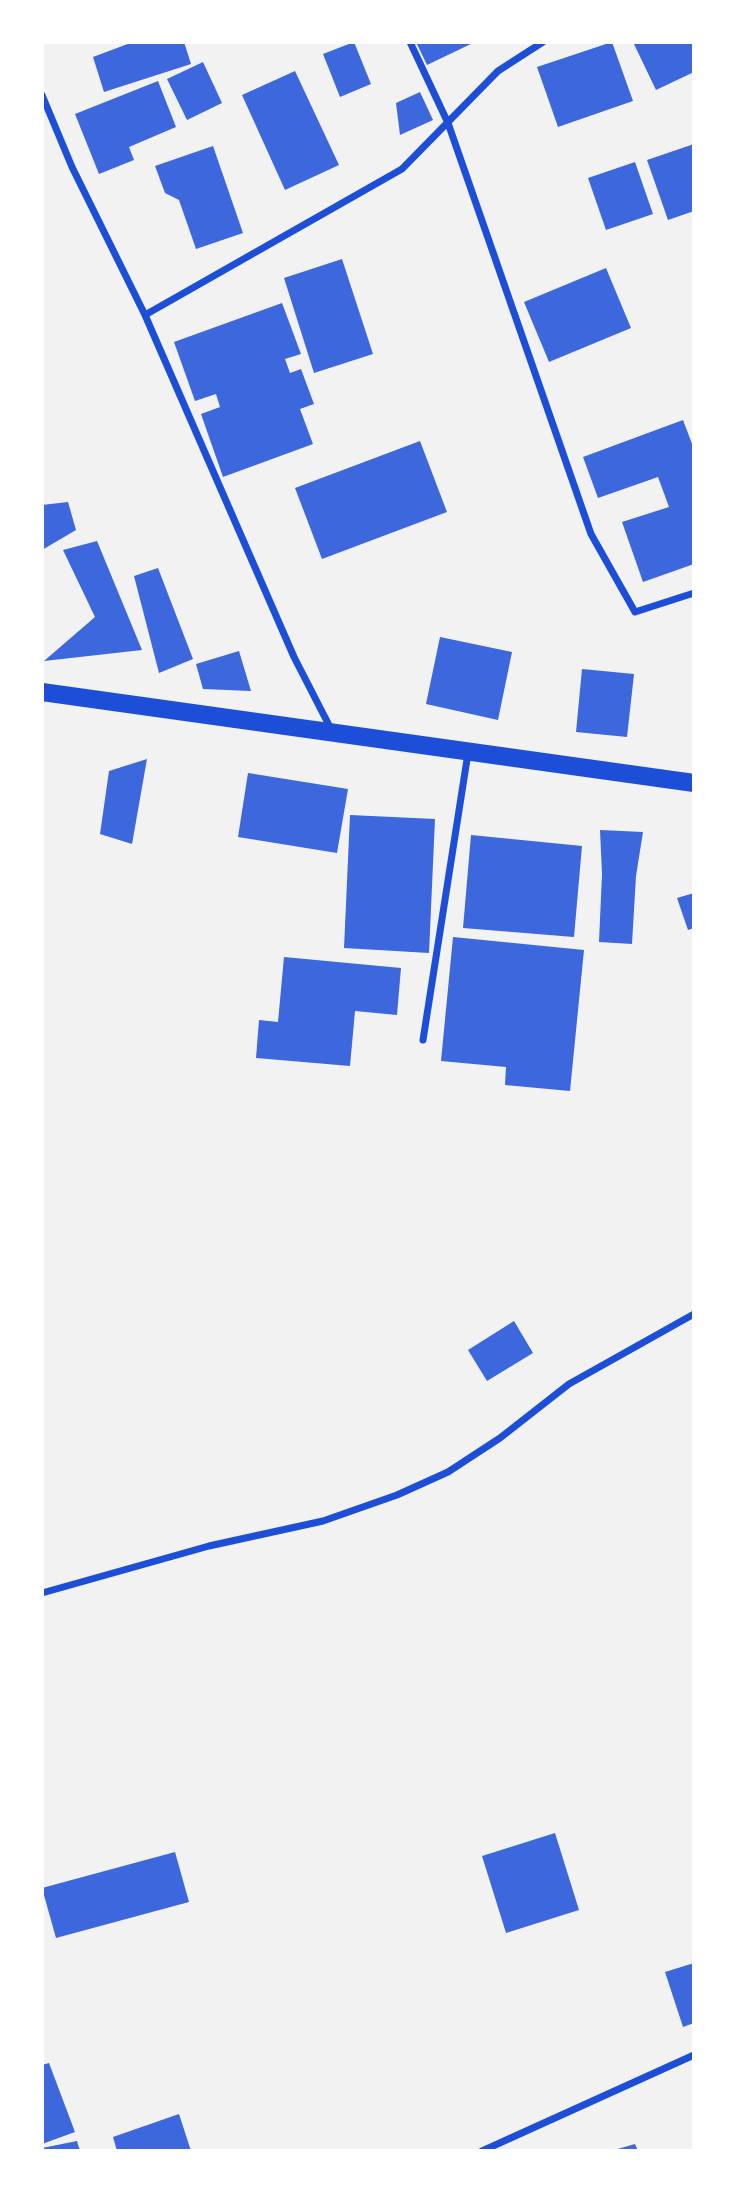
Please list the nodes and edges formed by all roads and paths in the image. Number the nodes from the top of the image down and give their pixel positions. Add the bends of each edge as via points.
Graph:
1 (410, 42) edge
2 (544, 42) edge
3 (42, 96) edge
4 (448, 122) junction
5 (145, 315) junction
6 (694, 593) edge
7 (42, 692) edge
8 (333, 734) junction
9 (468, 752) junction
10 (694, 783) edge
11 (423, 1040) dead end
12 (694, 1314) edge
13 (42, 1593) edge
14 (694, 2055) edge
15 (482, 2151) edge

1 - 4 street
2 - 4 street via 498,71
3 - 5 street
4 - 5 street via 402,169
4 - 6 street via 591,534 635,612
5 - 8 street via 294,657
7 - 8 main road
8 - 9 main road
9 - 10 main road
9 - 11 street
12 - 13 street via 569,1384 447,1472 397,1494 323,1521 209,1546
14 - 15 street

